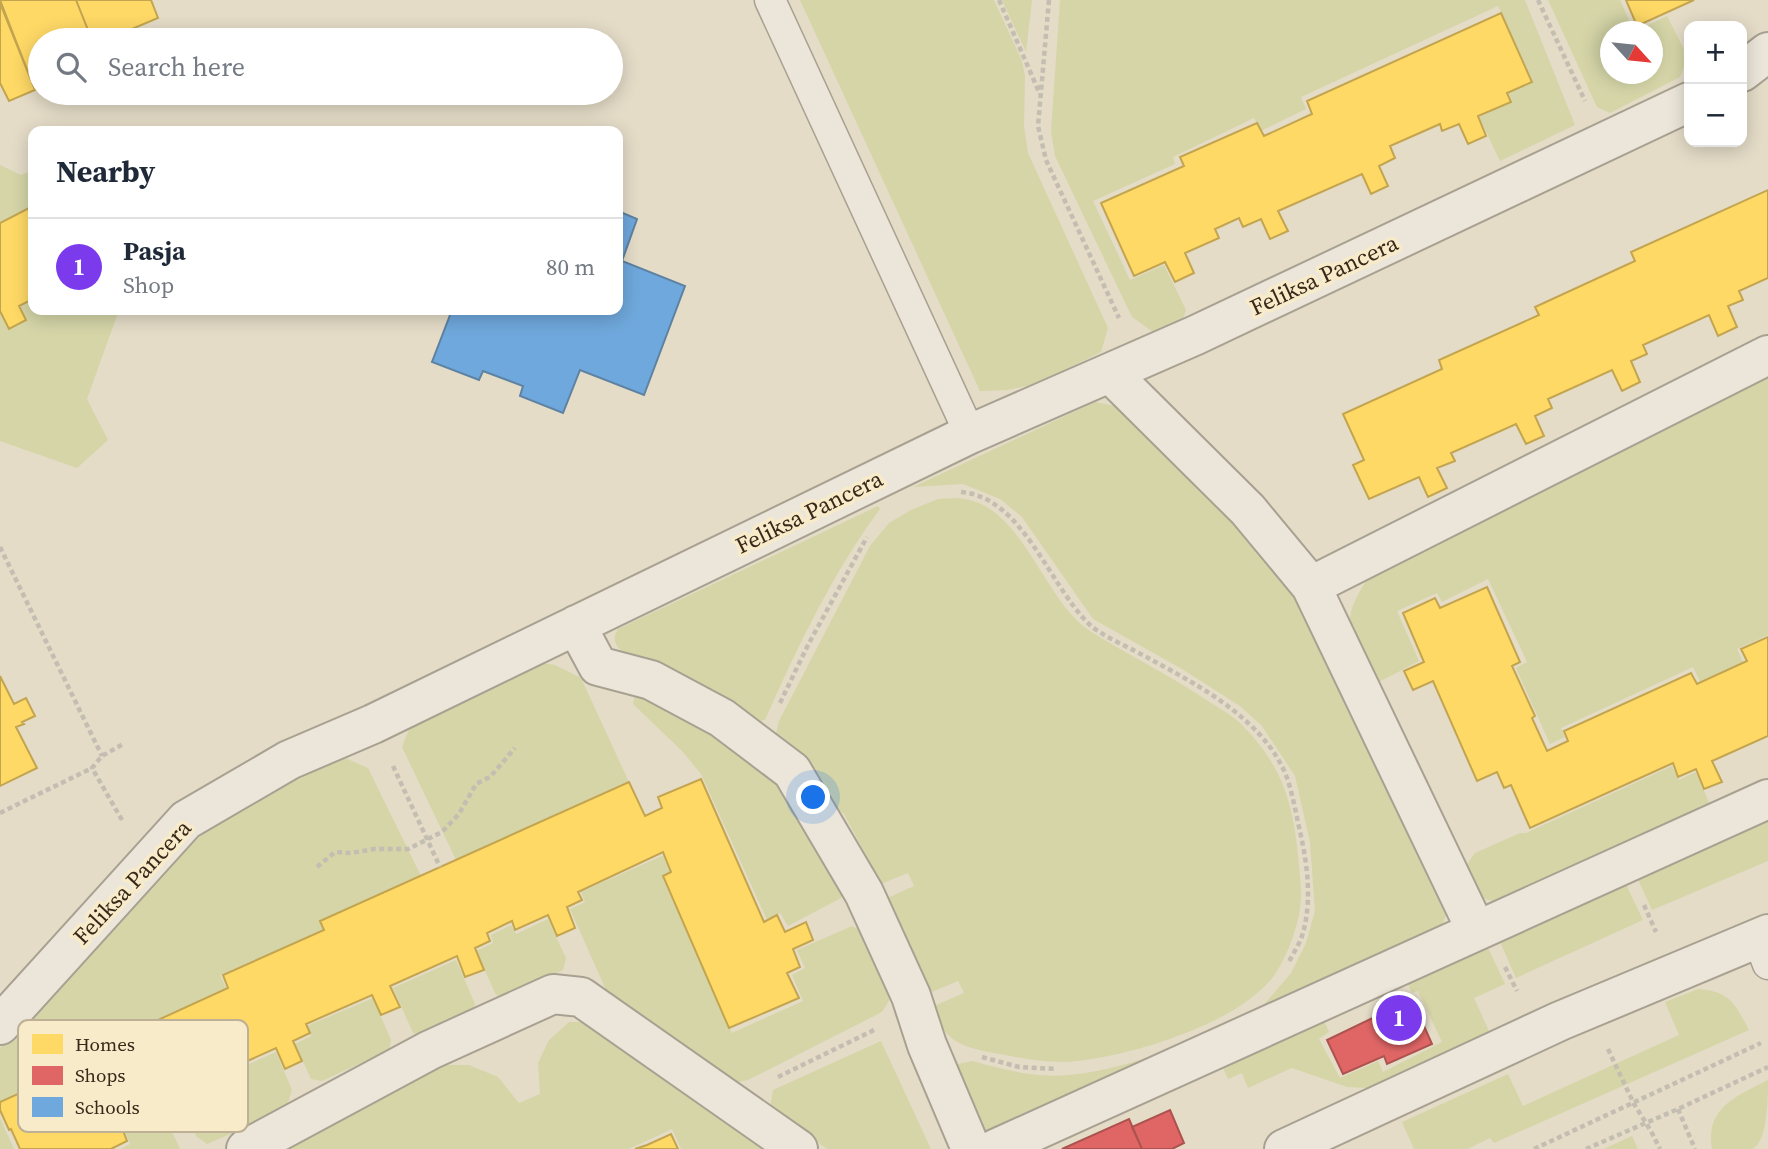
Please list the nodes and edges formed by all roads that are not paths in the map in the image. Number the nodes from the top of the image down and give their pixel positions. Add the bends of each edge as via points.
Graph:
1 (770, 0) edge
2 (1768, 52) edge
3 (1747, 68) edge
4 (1684, 104) edge
5 (1768, 355) edge
6 (1124, 367) junction
7 (970, 434) junction
8 (1311, 586) junction
9 (576, 625) junction
10 (1768, 799) edge
11 (1476, 930) junction
12 (1765, 945) edge
13 (0, 1025) edge
14 (246, 1149) edge
15 (798, 1149) edge
16 (971, 1149) edge
17 (995, 1149) edge
18 (1284, 1149) edge

1 - 7 lane
2 - 3 street
4 - 6 street, Feliksa Pancera
5 - 8 street
6 - 7 street, Feliksa Pancera
6 - 8 street
7 - 9 street, Feliksa Pancera
8 - 11 street
9 - 13 street, Feliksa Pancera via 289,760 186,820
9 - 16 street via 598,666 651,680 722,718 792,771 863,893
10 - 11 street
11 - 17 street
12 - 18 street via 1676,973 1560,1021
14 - 15 street via 430,1050 553,994 581,997

